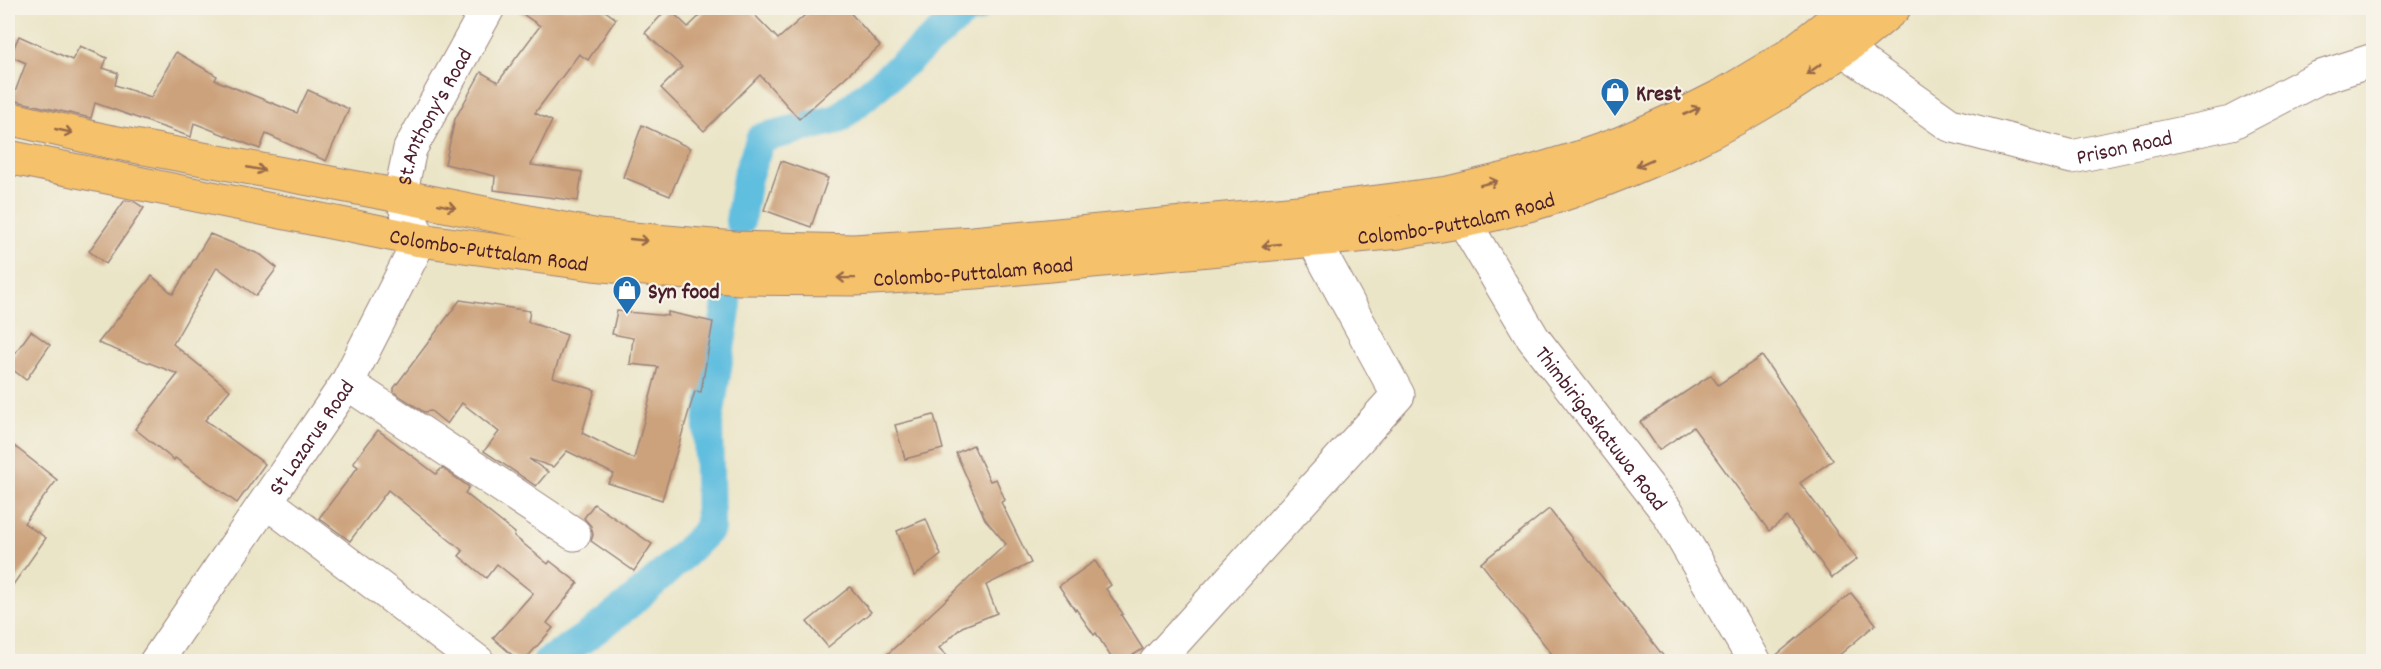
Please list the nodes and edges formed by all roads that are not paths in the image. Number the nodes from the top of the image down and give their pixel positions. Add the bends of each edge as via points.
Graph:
1 (488, 8) edge
2 (1849, 8) edge
3 (1893, 8) edge
4 (1832, 40) junction
5 (2373, 60) edge
6 (8, 118) edge
7 (8, 157) edge
8 (400, 196) junction
9 (1456, 207) junction
10 (1305, 226) junction
11 (420, 240) junction
12 (347, 382) junction
13 (267, 502) junction
14 (574, 534) dead end
15 (156, 662) edge
16 (478, 662) edge
17 (1156, 662) edge
18 (1755, 662) edge

1 - 8 street, St.Anthony's Road via 410,149
2 - 4 highway, Colombo-Puttalam Road
3 - 4 highway, Colombo-Puttalam Road
4 - 5 street, Prison Road via 1950,125 2072,157 2231,123 2318,78
4 - 9 highway, Colombo-Puttalam Road via 1788,56 1723,95 1640,135 1544,168
6 -> 8 highway, Colombo-Puttalam Road via 107,141
7 - 11 highway, Colombo-Puttalam Road
8 -> 10 highway, Colombo-Puttalam Road via 598,236 790,251 854,251
8 - 11 street
9 - 10 highway, Colombo-Puttalam Road
9 - 18 street, Thimbirigaskatuwa Road via 1533,338 1668,513
10 -> 11 highway, Colombo-Puttalam Road via 999,270 855,279 681,273
10 - 17 street via 1398,396
11 - 12 street, St Lazarus Road
12 - 13 street, St Lazarus Road
12 - 14 street
13 - 15 street, St Lazarus Road
13 - 16 street

